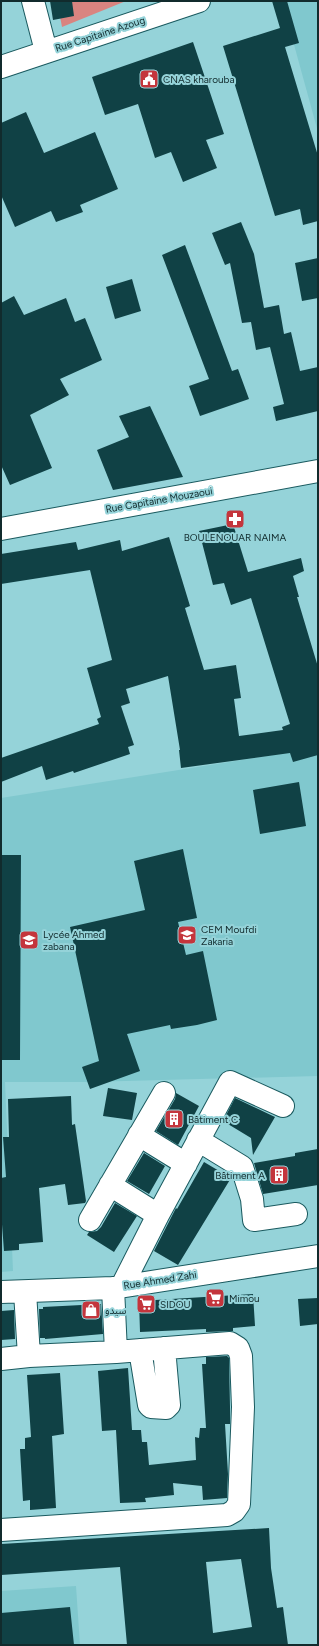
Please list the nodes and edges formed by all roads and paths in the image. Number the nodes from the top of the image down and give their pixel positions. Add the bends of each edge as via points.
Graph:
1 (34, 1) edge
2 (199, 1) edge
3 (46, 51) junction
4 (1, 67) edge
5 (318, 471) edge
6 (1, 529) edge
7 (164, 1093) dead end
8 (283, 1106) dead end
9 (139, 1135) junction
10 (198, 1140) junction
11 (186, 1164) junction
12 (110, 1186) junction
13 (296, 1214) dead end
14 (158, 1215) junction
15 (90, 1220) dead end
16 (318, 1256) edge
17 (118, 1287) junction
18 (1, 1292) edge
19 (25, 1292) junction
20 (164, 1348) junction
21 (140, 1350) junction
22 (116, 1352) junction
23 (29, 1356) junction
24 (1, 1359) edge
25 (1, 1530) edge

1 - 3 street
2 - 3 street, Rue Capitaine Azoug
3 - 4 street, Rue Capitaine Azoug
5 - 6 street, Rue Capitaine Mouzaoui
7 - 9 street
8 - 10 street via 230,1082
9 - 11 street
9 - 12 street
10 - 11 street
10 - 13 street via 242,1167 252,1199 254,1220
11 - 14 street
12 - 14 street
12 - 15 street
14 - 17 street
16 - 17 street, Rue Ahmed Zahi
17 - 19 street, Rue Ahmed Zahi
17 - 22 street
18 - 19 street, Rue Ahmed Zahi
19 - 23 street
20 - 21 street
20 - 21 street via 169,1405 166,1408 149,1405
20 - 25 street via 230,1343 238,1348 241,1356 243,1407 239,1504 234,1512 226,1515
21 - 22 street
22 - 23 street
23 - 24 street

